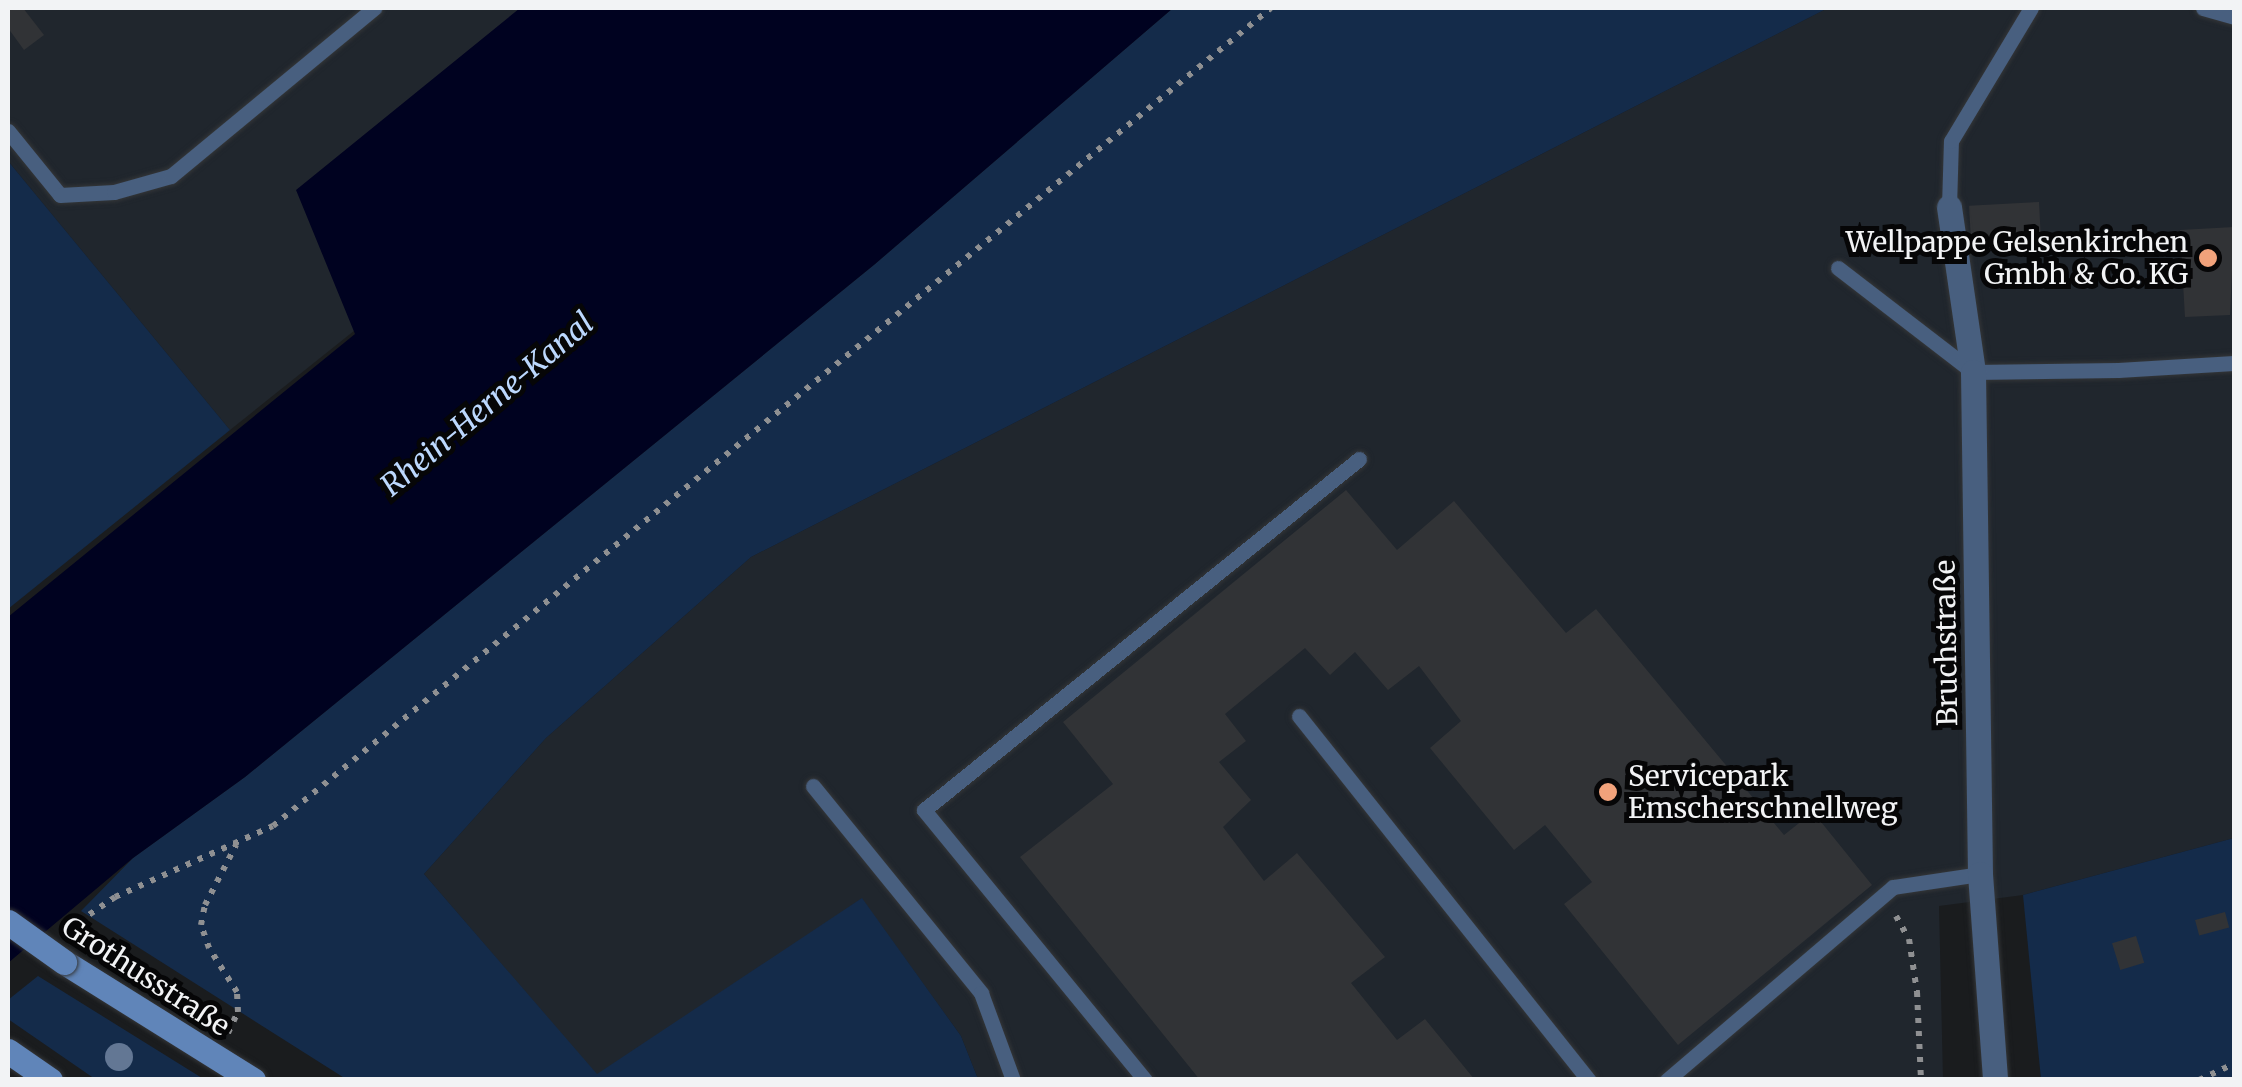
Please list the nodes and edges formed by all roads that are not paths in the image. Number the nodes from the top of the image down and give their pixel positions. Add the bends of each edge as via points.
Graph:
1 (374, 8) edge
2 (2031, 8) edge
3 (2204, 8) edge
4 (2234, 16) edge
5 (8, 131) edge
6 (1949, 208) joint
7 (1838, 268) dead end
8 (2234, 363) edge
9 (1973, 372) junction
10 (1360, 459) dead end
11 (1299, 716) dead end
12 (812, 786) dead end
13 (1980, 874) junction
14 (8, 922) edge
15 (8, 1051) edge
16 (50, 1080) edge
17 (253, 1080) edge
18 (1013, 1080) edge
19 (1145, 1080) edge
20 (1590, 1080) edge
21 (1667, 1080) edge
22 (1996, 1080) edge

1 - 5 lane via 171,176 114,192 60,195
2 - 6 lane via 1951,141
3 - 4 lane
6 - 9 street, Bruchstraße
7 - 9 lane
8 - 9 lane
9 - 13 street, Bruchstraße
10 - 19 lane via 924,810
11 - 20 lane
12 - 18 lane via 981,993
13 - 21 lane via 1893,887
13 - 22 street, Bruchstraße
14 - 17 main road, Grothusstraße, bridge
15 - 16 main road

